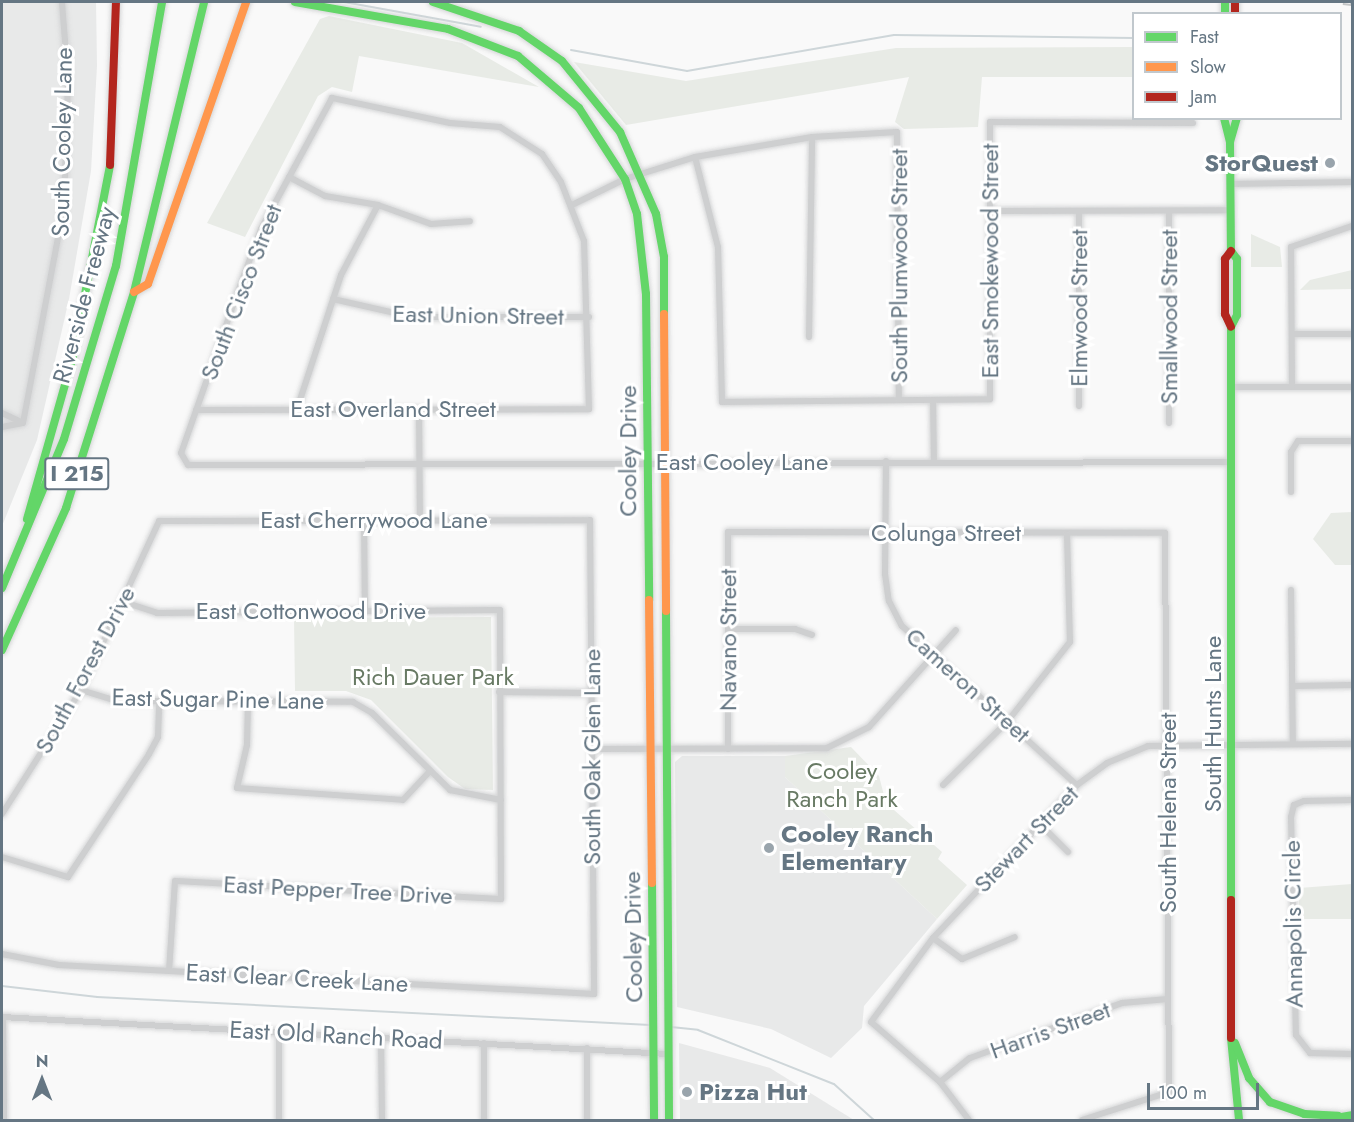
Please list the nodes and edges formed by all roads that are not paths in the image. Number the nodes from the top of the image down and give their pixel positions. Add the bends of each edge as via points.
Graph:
1 (62, 2) edge
2 (116, 2) edge
3 (204, 2) edge
4 (246, 2) edge
5 (295, 2) edge
6 (433, 2) edge
7 (161, 3) edge
8 (1224, 120) edge
9 (1236, 120) edge
10 (1193, 123) dead end
11 (812, 137) junction
12 (1230, 142) junction
13 (695, 157) junction
14 (642, 174) junction
15 (289, 177) junction
16 (625, 179) junction
17 (1353, 182) edge
18 (1230, 184) junction
19 (378, 205) junction
20 (572, 205) junction
21 (1231, 210) junction
22 (991, 211) junction
23 (1079, 211) junction
24 (1168, 211) junction
25 (470, 221) dead end
26 (1353, 226) edge
27 (134, 292) junction
28 (333, 299) junction
29 (589, 317) junction
30 (1292, 334) junction
31 (1353, 334) edge
32 (809, 337) dead end
33 (1232, 387) junction
34 (1292, 387) junction
35 (1353, 387) edge
36 (899, 400) junction
37 (933, 400) junction
38 (1079, 406) dead end
39 (297, 409) junction
40 (419, 409) junction
41 (196, 410) junction
42 (2, 413) edge
43 (23, 423) junction
44 (1169, 423) dead end
45 (2, 427) edge
46 (1353, 441) edge
47 (181, 461) joint
48 (886, 461) junction
49 (934, 461) junction
50 (1233, 462) junction
51 (647, 463) junction
52 (664, 463) junction
53 (418, 465) junction
54 (1291, 492) dead end
55 (364, 520) junction
56 (420, 520) junction
57 (590, 520) joint
58 (159, 521) joint
59 (728, 532) joint
60 (885, 533) junction
61 (1164, 533) joint
62 (1067, 534) junction
63 (20, 549) junction
64 (2, 588) edge
65 (1291, 590) dead end
66 (124, 602) junction
67 (365, 611) junction
68 (728, 629) junction
69 (956, 630) dead end
70 (812, 635) dead end
71 (2, 650) edge
72 (932, 656) junction
73 (1293, 686) junction
74 (1353, 686) edge
75 (81, 690) junction
76 (499, 692) junction
77 (592, 693) junction
78 (159, 701) junction
79 (248, 701) junction
80 (1007, 722) junction
81 (1232, 742) junction
82 (1293, 743) junction
83 (1168, 744) junction
84 (1353, 744) edge
85 (666, 748) junction
86 (728, 748) junction
87 (593, 749) junction
88 (649, 749) junction
89 (430, 771) junction
90 (944, 785) dead end
91 (1077, 785) junction
92 (501, 800) junction
93 (1353, 800) edge
94 (2, 814) edge
95 (1039, 823) junction
96 (1068, 852) dead end
97 (2, 857) edge
98 (1015, 937) dead end
99 (933, 938) junction
100 (2, 954) edge
101 (169, 971) junction
102 (653, 981) junction
103 (668, 981) junction
104 (594, 994) joint
105 (1168, 999) junction
106 (2, 1018) edge
107 (279, 1032) junction
108 (1231, 1033) junction
109 (381, 1037) junction
110 (484, 1043) junction
111 (587, 1048) junction
112 (654, 1053) junction
113 (669, 1054) junction
114 (1353, 1054) edge
115 (940, 1082) junction
116 (1350, 1116) edge
117 (4, 1120) edge
118 (279, 1120) edge
119 (382, 1120) edge
120 (484, 1120) edge
121 (587, 1120) edge
122 (654, 1120) edge
123 (669, 1120) edge
124 (969, 1120) edge
125 (1082, 1120) edge
126 (1239, 1120) edge
127 (1324, 1120) edge

1 - 43 street, South Cooley Lane via 68,79 64,207
2 - 63 main road via 112,150 101,225
3 - 27 main road, I 215
4 - 27 main road via 148,284
5 - 16 main road, Cooley Drive via 448,30 518,56 579,108
6 - 14 main road, Cooley Drive via 519,31 562,61 596,97
7 - 63 main road, Riverside Freeway / I 215 via 116,266 64,439
8 - 12 main road, South Hunts Lane
9 - 12 main road, South Hunts Lane
10 - 22 street, East Smokewood Street via 990,122
11 - 13 street
11 - 32 street
11 - 36 street, South Plumwood Street via 897,132
12 - 18 main road, South Hunts Lane
13 - 14 street
13 - 36 street via 718,247 722,402
14 - 16 street
14 - 52 main road, Cooley Drive via 664,257
15 - 19 street via 325,196
15 - 20 street, South Cisco Street via 332,98 513,132 542,154
15 - 41 street, South Cisco Street via 261,229
16 - 20 street
16 - 51 main road, Cooley Drive via 644,244
17 - 18 street
18 - 21 main road, South Hunts Lane
19 - 25 street via 431,224
19 - 28 street
20 - 29 street via 588,264
21 - 24 street
21 - 33 main road, South Hunts Lane via 1231,251 1237,259 1237,315 1231,327
22 - 23 street
22 - 37 street, East Smokewood Street via 990,399
23 - 24 street
23 - 38 street, Elmwood Street
24 - 44 street, Smallwood Street
26 - 30 street via 1291,247
27 - 71 main road, Riverside Freeway / I 215 via 66,508
28 - 29 street, East Union Street via 412,317
28 - 39 street
29 - 40 street, East Overland Street via 589,408
30 - 31 street
30 - 34 street
33 - 34 street
33 - 50 main road, South Hunts Lane
34 - 35 street
36 - 37 street
37 - 49 street
39 - 40 street, East Overland Street
39 - 41 street, East Overland Street
40 - 53 street
41 - 47 street, South Cisco Street
42 - 43 street
43 - 45 street
46 - 54 street via 1298,441 1291,452
47 - 53 street, East Cooley Lane via 210,468
48 - 49 street, East Cooley Lane
48 - 52 street, East Cooley Lane
48 - 60 street, Cameron Street
49 - 50 street, East Cooley Lane
50 - 81 main road, South Hunts Lane
51 - 52 street, East Cooley Lane
51 - 53 street, East Cooley Lane
51 - 88 main road, Cooley Drive
52 - 85 main road, Cooley Drive
53 - 56 street
55 - 56 street, East Cherrywood Lane
55 - 58 street, East Cherrywood Lane
55 - 67 street
56 - 57 street, East Cherrywood Lane
57 - 77 street, South Oak Glen Lane
58 - 66 street, South Forest Drive
59 - 60 street, Colunga Street
59 - 68 street, Navano Street
60 - 62 street, Colunga Street
60 - 72 street, Cameron Street via 889,601 902,626
61 - 62 street, Colunga Street
61 - 83 street, South Helena Street
62 - 80 street via 1070,642
63 - 64 main road, Riverside Freeway / I 215
65 - 73 street
66 - 67 street, East Cottonwood Drive via 157,613
66 - 75 street, South Forest Drive
67 - 76 street, East Cottonwood Drive via 500,610
68 - 70 street via 795,629
68 - 86 street, Navano Street
69 - 72 street
72 - 80 street, Cameron Street
72 - 86 street via 869,727 850,739 817,749
73 - 74 street
73 - 82 street
75 - 78 street, East Sugar Pine Lane via 105,700
75 - 94 street, South Forest Drive
76 - 77 street
76 - 92 street
77 - 87 street, South Oak Glen Lane
78 - 79 street, East Sugar Pine Lane
78 - 97 street via 158,737 68,877
79 - 89 street, East Sugar Pine Lane via 353,702 372,713
79 - 89 street via 247,745 237,788 403,800
80 - 90 street
80 - 91 street, Cameron Street
81 - 82 street, Stewart Street
81 - 83 street, Stewart Street
81 - 108 main road, South Hunts Lane
82 - 84 street, Stewart Street
83 - 91 street, Stewart Street via 1125,753
83 - 105 street, South Helena Street
85 - 86 street
85 - 88 street
85 - 103 main road, Cooley Drive
87 - 88 street
87 - 104 street, South Oak Glen Lane
88 - 102 main road, Cooley Drive
89 - 92 street, East Sugar Pine Lane via 458,794
91 - 95 street, Stewart Street
92 - 101 street, East Pepper Tree Drive via 501,899 175,881
93 - 114 street, Annapolis Circle via 1304,801 1294,806 1291,817 1296,1035 1310,1053
95 - 96 street
95 - 99 street, Stewart Street
98 - 99 street via 962,959
99 - 115 street, Stewart Street via 871,1022
100 - 101 street, East Clear Creek Lane via 59,965
101 - 104 street, East Clear Creek Lane
102 - 103 main road
102 - 112 main road, Cooley Drive
103 - 113 main road, Cooley Drive
105 - 115 street, Harris Street via 1122,1003 970,1058
105 - 125 street, South Helena Street via 1169,1092
106 - 107 street, East Old Ranch Road
106 - 117 street
107 - 109 street, East Old Ranch Road
107 - 118 street
108 - 116 main road via 1249,1078 1270,1102 1305,1114
108 - 126 main road, South Hunts Lane
109 - 110 street, East Old Ranch Road
109 - 119 street
110 - 111 street, East Old Ranch Road
110 - 120 street
111 - 112 street, East Old Ranch Road
111 - 121 street
112 - 113 street, East Old Ranch Road
112 - 122 main road, Cooley Drive
113 - 123 main road, Cooley Drive
115 - 124 street
116 - 127 main road
122 - 123 main road

